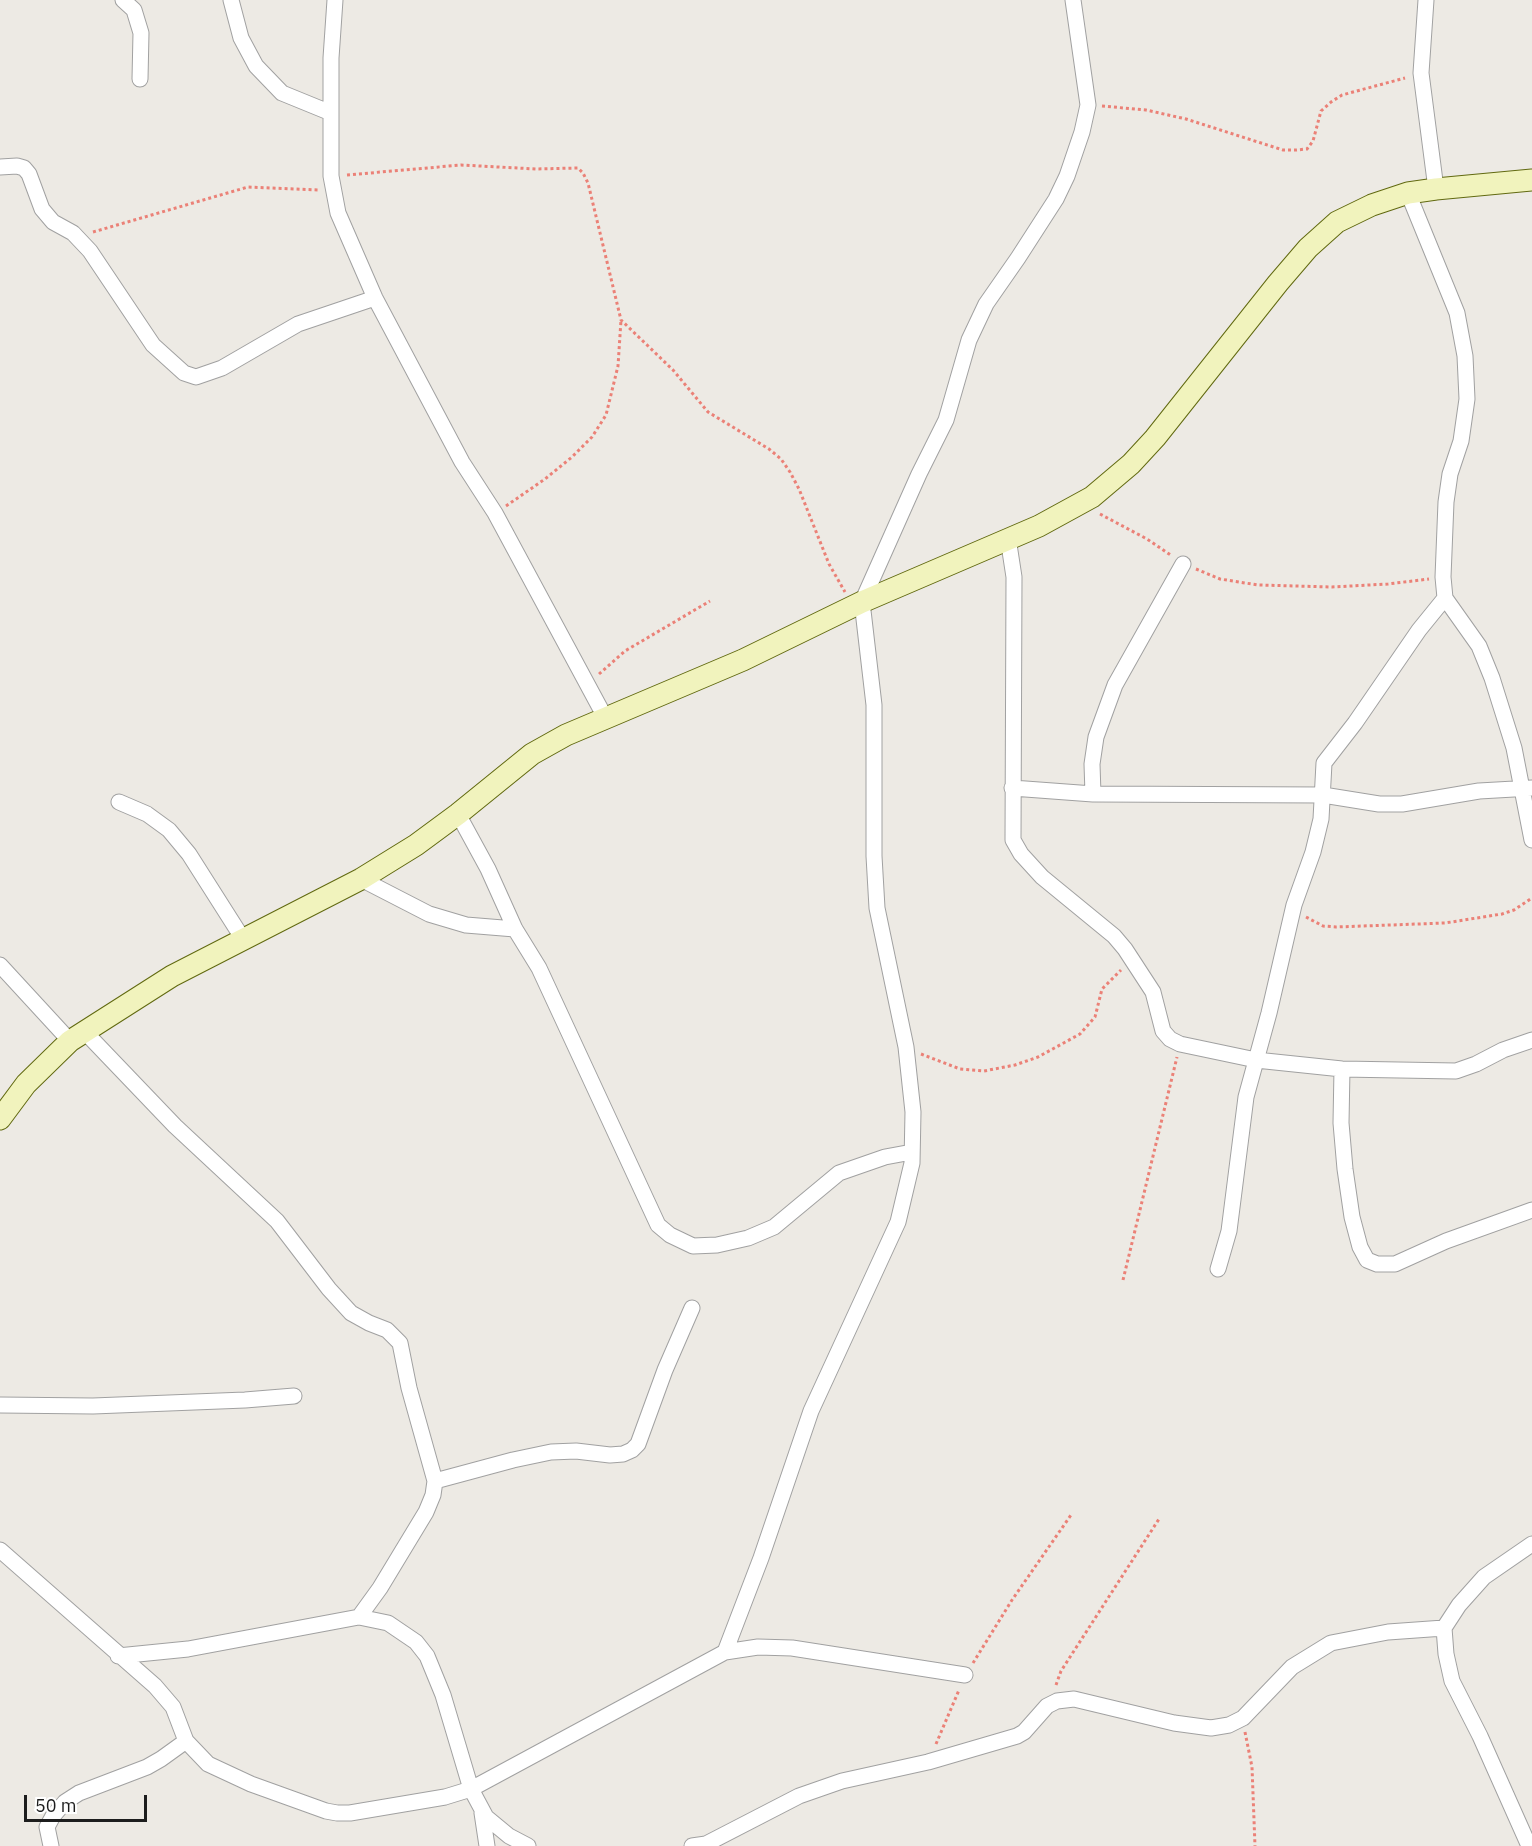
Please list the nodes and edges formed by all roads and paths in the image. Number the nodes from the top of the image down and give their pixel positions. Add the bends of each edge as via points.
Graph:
1 (123, 0) edge
2 (231, 0) edge
3 (335, 0) edge
4 (1073, 0) edge
5 (1426, 0) edge
6 (1421, 74) junction
7 (140, 79) dead end
8 (1088, 105) junction
9 (331, 113) junction
10 (0, 167) edge
11 (1532, 180) edge
12 (332, 183) junction
13 (1436, 189) junction
14 (1408, 193) junction
15 (73, 233) junction
16 (375, 298) junction
17 (621, 320) junction
18 (1080, 502) junction
19 (495, 513) junction
20 (1008, 538) junction
21 (1183, 564) junction
22 (1443, 577) junction
23 (1445, 598) junction
24 (711, 601) dead end
25 (857, 604) junction
26 (586, 685) junction
27 (606, 719) junction
28 (1012, 788) junction
29 (1527, 788) edge
30 (1093, 794) junction
31 (1323, 795) junction
32 (119, 802) dead end
33 (458, 814) junction
34 (1532, 840) edge
35 (361, 879) junction
36 (1532, 897) edge
37 (1294, 905) junction
38 (515, 929) junction
39 (243, 939) junction
40 (1133, 960) junction
41 (0, 965) edge
42 (77, 1037) junction
43 (1532, 1040) edge
44 (1180, 1044) junction
45 (906, 1047) junction
46 (1257, 1060) junction
47 (1341, 1069) junction
48 (0, 1119) edge
49 (912, 1152) junction
50 (1532, 1210) edge
51 (1218, 1269) dead end
52 (1123, 1280) dead end
53 (692, 1308) dead end
54 (294, 1396) dead end
55 (0, 1405) edge
56 (435, 1481) junction
57 (1071, 1515) dead end
58 (1159, 1519) dead end
59 (1532, 1545) edge
60 (0, 1550) edge
61 (358, 1617) junction
62 (1444, 1628) junction
63 (725, 1652) junction
64 (118, 1656) junction
65 (965, 1675) junction
66 (1047, 1706) junction
67 (1243, 1718) junction
68 (186, 1741) junction
69 (928, 1762) junction
70 (471, 1789) junction
71 (481, 1807) junction
72 (51, 1846) edge
73 (487, 1846) edge
74 (528, 1846) edge
75 (702, 1846) edge
76 (1255, 1846) edge
77 (1529, 1846) edge

1 - 7 street via 134,10 141,33
2 - 9 street via 241,38 256,66 282,93
3 - 9 street
4 - 8 street
5 - 6 street
6 - 8 path via 1354,91 1331,102 1321,111 1313,141 1307,148 1296,150 1283,150 1146,110
6 - 13 street
8 - 25 street via 1067,176 977,322 946,420
9 - 12 street
10 - 15 street via 24,168 42,209 53,222
11 - 13 main road
12 - 15 path via 248,187 90,232
12 - 16 street via 338,213
12 - 17 path via 461,165 578,168 588,183
13 - 14 main road
14 - 18 main road via 1337,222 1321,236 1155,438 1092,497
14 - 22 street via 1457,313 1465,356 1467,399 1446,502
15 - 16 street via 90,251 153,345 184,373 196,377 222,368 298,324
16 - 19 street via 462,462
17 - 19 path via 618,366 606,416 592,437 545,479
17 - 25 path via 673,370 708,412 781,459 799,489 829,564
18 - 20 main road via 1040,526
18 - 21 path
19 - 26 street
20 - 25 main road
20 - 28 street via 1014,577
21 - 22 path via 1221,579 1258,585 1332,587
21 - 30 street via 1108,702 1096,737
22 - 23 street
23 - 29 street via 1479,646
23 - 31 street via 1324,763
24 - 26 path via 625,651
25 - 27 main road via 743,660
25 - 45 street via 874,705 877,908
26 - 27 street
27 - 33 main road via 532,754
28 - 30 street
28 - 40 street via 1013,840 1021,854 1064,897 1114,936
29 - 31 street via 1479,791 1402,804
29 - 34 street
30 - 31 street
31 - 37 street via 1318,836
32 - 39 street via 147,814 169,830 189,854
33 - 35 main road
33 - 38 street
35 - 38 street via 429,914 466,925
35 - 39 main road
36 - 37 path via 1514,909 1485,918 1392,926 1323,926
37 - 46 street
38 - 49 street via 539,968 658,1225 670,1235 693,1246 748,1238 774,1227 838,1173
39 - 42 main road via 172,976
40 - 44 street via 1153,992 1163,1031
40 - 45 path via 1102,988 1095,1017 1080,1034 1038,1057 984,1071 960,1069
41 - 42 street
42 - 48 main road via 26,1084
42 - 56 street via 277,1221 351,1313 387,1330 400,1343
43 - 47 street via 1456,1071
44 - 46 street
44 - 52 path
45 - 49 street via 913,1112
46 - 47 street
46 - 51 street via 1246,1097 1229,1231
47 - 50 street via 1345,1168 1352,1217 1367,1260 1395,1264
49 - 63 street via 898,1222 812,1411
53 - 56 street via 638,1444 632,1450 610,1455 551,1452
54 - 55 street via 105,1406
56 - 61 street via 426,1512
57 - 65 path
58 - 66 path via 1061,1671
59 - 62 street via 1484,1576
60 - 64 street
61 - 64 street via 188,1649
61 - 70 street via 388,1623 416,1642 428,1656
62 - 67 street via 1388,1632 1331,1643 1292,1667
62 - 77 street via 1452,1681
63 - 65 street via 758,1647 792,1648
63 - 70 street
64 - 68 street via 155,1686 173,1707
65 - 69 path
66 - 67 street via 1074,1700 1211,1728
66 - 69 street via 1017,1736
67 - 76 path via 1252,1767
68 - 70 street via 197,1755 222,1772 337,1813 445,1797
68 - 72 street via 161,1760 65,1802 47,1827
69 - 75 street via 842,1781 800,1796
70 - 71 street
71 - 73 street
71 - 74 street via 494,1826

